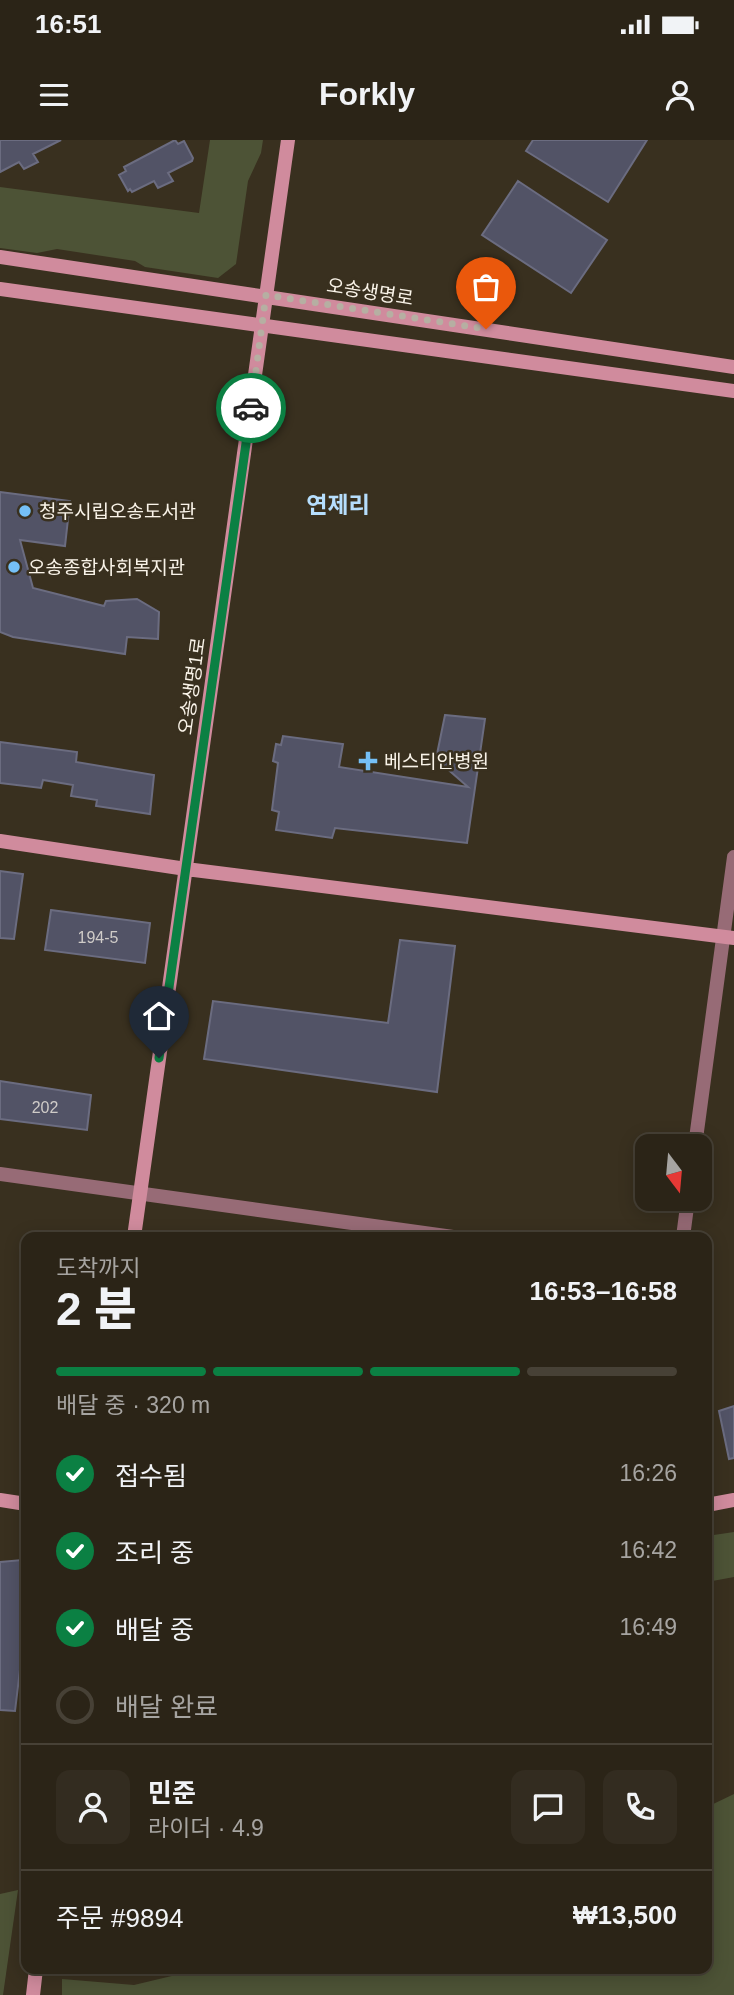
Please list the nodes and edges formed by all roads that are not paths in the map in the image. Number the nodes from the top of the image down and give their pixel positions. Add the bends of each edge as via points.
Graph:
1 (288, 140) edge
2 (0, 257) edge
3 (0, 289) edge
4 (266, 295) junction
5 (263, 324) junction
6 (734, 367) edge
7 (734, 391) edge
8 (0, 841) edge
9 (734, 857) edge
10 (186, 869) junction
11 (728, 937) edge
12 (697, 1134) edge
13 (0, 1174) edge
14 (140, 1193) junction
15 (686, 1211) edge
16 (135, 1232) edge
17 (417, 1232) edge
18 (684, 1232) edge
19 (0, 1500) edge
20 (734, 1500) edge
21 (21, 1503) edge
22 (712, 1504) edge
23 (35, 1974) edge
24 (33, 1995) edge

1 - 4 street, 오송생명1로
2 - 4 street, 오송생명로
3 - 5 street
4 - 5 street, 오송생명1로
4 - 6 street, 오송생명로
5 - 7 street
5 - 10 street, 오송생명1로
8 - 10 street
9 - 11 street
10 - 11 street
10 - 14 street, 오송생명1로
11 - 12 street
13 - 14 street
14 - 16 street, 오송생명1로
14 - 17 street
15 - 18 street
19 - 21 street
20 - 22 street
23 - 24 street

